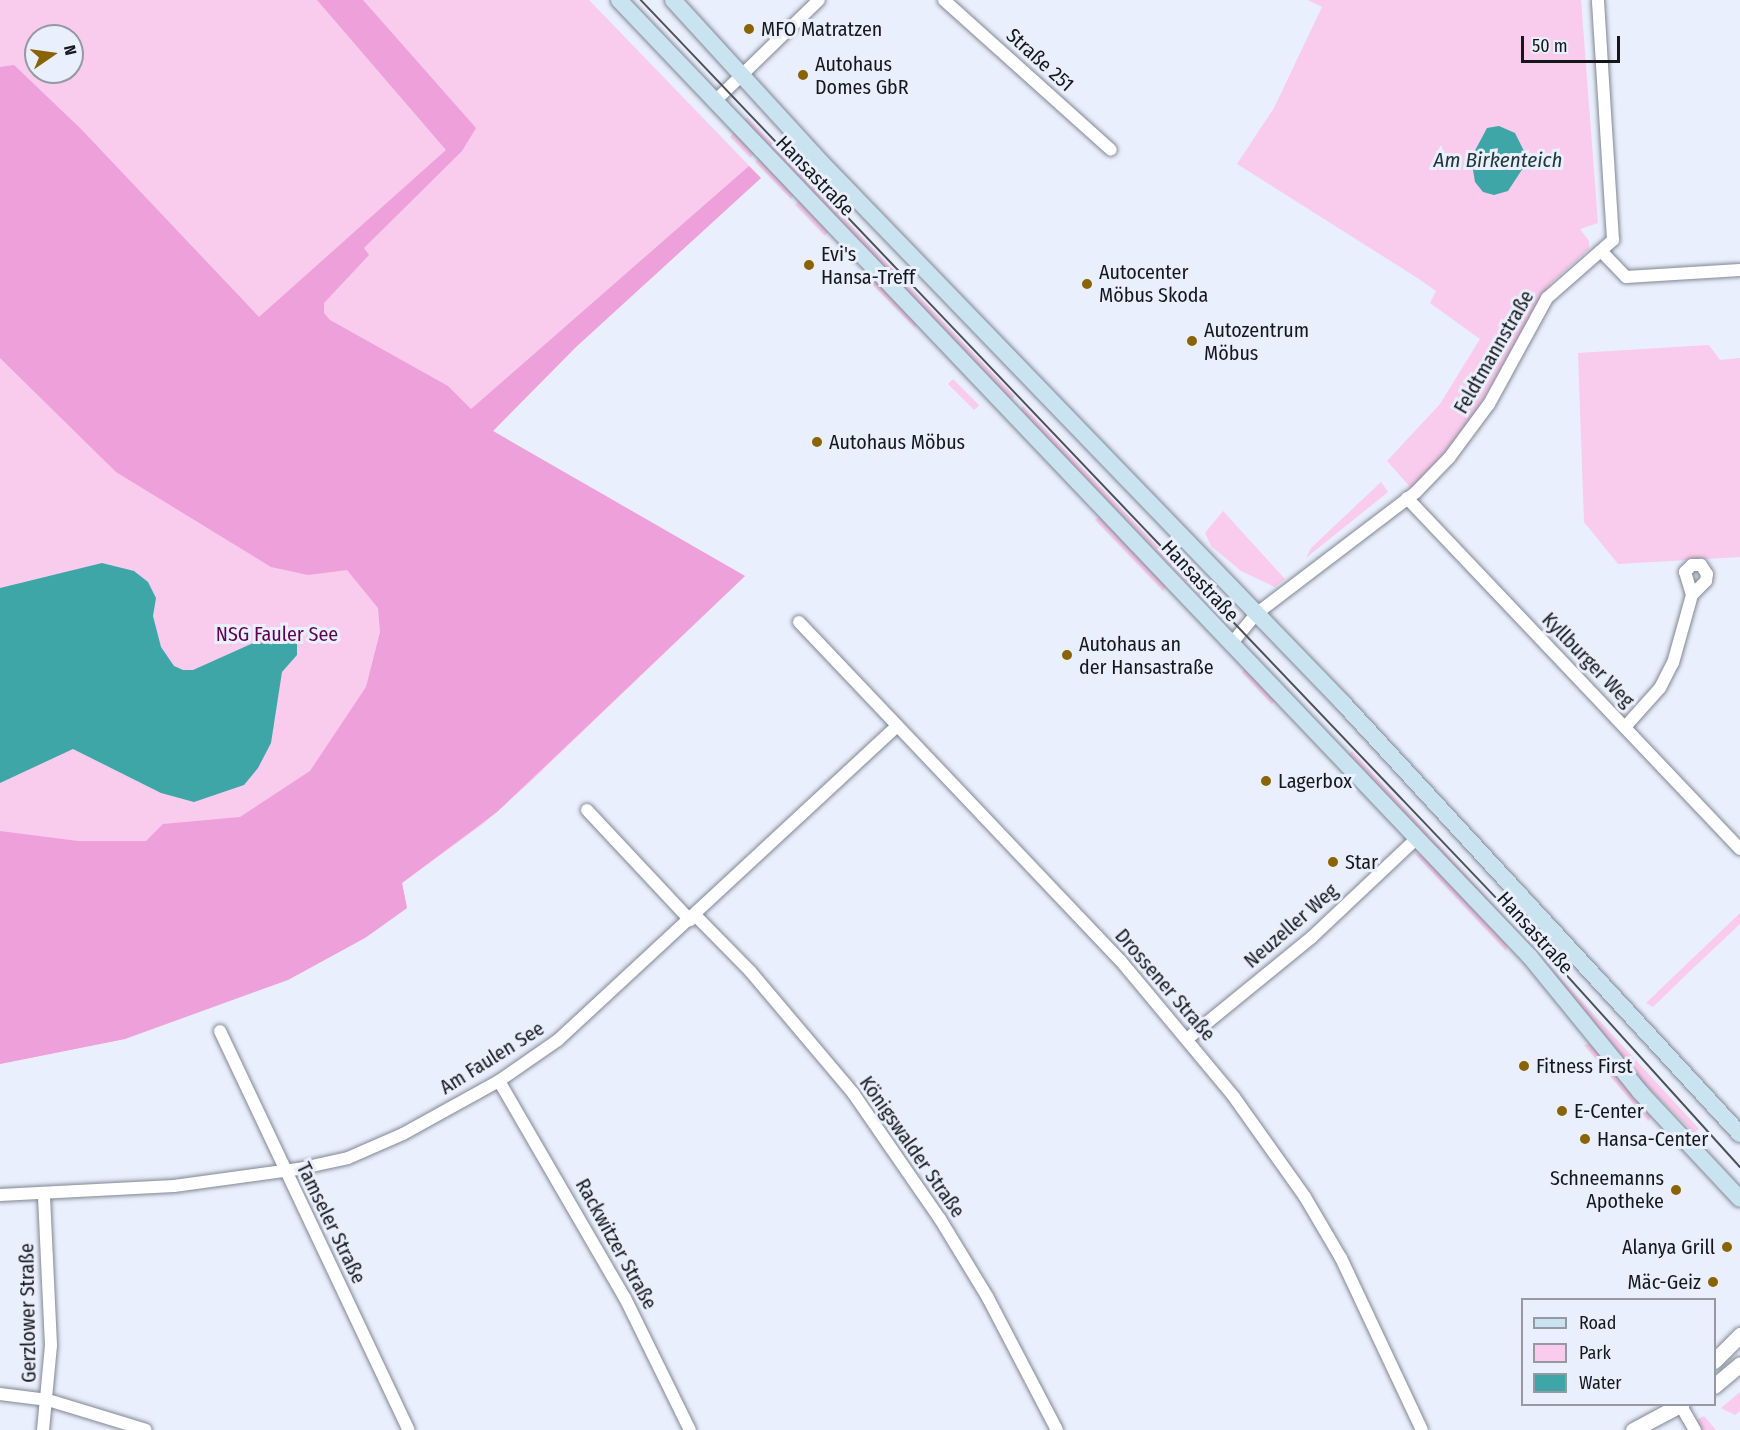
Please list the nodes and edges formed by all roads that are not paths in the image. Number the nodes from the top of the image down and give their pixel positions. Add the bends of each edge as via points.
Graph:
1 (619, 0) edge
2 (673, 0) edge
3 (819, 0) edge
4 (944, 0) edge
5 (1598, 0) edge
6 (742, 74) junction
7 (714, 102) junction
8 (1111, 150) dead end
9 (1601, 251) junction
10 (1740, 270) edge
11 (1407, 498) junction
12 (1692, 595) dead end
13 (1256, 614) junction
14 (800, 622) dead end
15 (1231, 644) junction
16 (897, 726) junction
17 (1625, 727) junction
18 (586, 810) dead end
19 (1417, 838) junction
20 (1740, 849) edge
21 (692, 918) junction
22 (220, 1031) dead end
23 (1187, 1040) junction
24 (499, 1081) junction
25 (1740, 1134) edge
26 (284, 1171) junction
27 (44, 1195) junction
28 (0, 1196) edge
29 (1740, 1199) edge
30 (1740, 1335) edge
31 (1716, 1359) edge
32 (1740, 1365) edge
33 (1716, 1384) edge
34 (0, 1394) edge
35 (48, 1400) junction
36 (1679, 1406) edge
37 (1682, 1406) edge
38 (43, 1430) edge
39 (146, 1430) edge
40 (409, 1430) edge
41 (690, 1430) edge
42 (1056, 1430) edge
43 (1422, 1430) edge
44 (1633, 1430) edge
45 (1695, 1430) edge

1 - 7 main road, Hansastraße
2 - 6 main road, Hansastraße
3 - 6 street
4 - 8 street, Straße 251
5 - 9 street, Feldtmannstraße via 1613,240
6 - 7 street
6 - 13 main road, Hansastraße via 829,171
7 - 15 main road, Hansastraße
9 - 10 street via 1626,277
9 - 11 street, Feldtmannstraße via 1556,286 1469,433
11 - 13 street, Feldtmannstraße
11 - 17 street, Kyllburger Weg
12 - 17 street via 1673,663 1660,688
13 - 15 street, Feldtmannstraße
13 - 25 main road, Hansastraße
14 - 16 street, Drossener Straße
15 - 19 main road, Hansastraße
16 - 21 street, Am Faulen See
16 - 23 street, Drossener Straße via 1120,960
17 - 20 street, Kyllburger Weg
18 - 21 street, Königswalder Straße
19 - 23 street, Neuzeller Weg via 1312,937
19 - 29 main road, Hansastraße via 1530,957 1640,1092
21 - 24 street, Am Faulen See via 601,1004
21 - 42 street, Königswalder Straße via 750,971 853,1093 940,1219 988,1298
22 - 26 street, Tamseler Straße
23 - 43 street, Drossener Straße via 1305,1197 1358,1288
24 - 26 street, Am Faulen See via 374,1148
24 - 41 street, Rackwitzer Straße via 585,1225
26 - 27 street, Am Faulen See via 174,1186
26 - 40 street, Tamseler Straße
27 - 28 street, Am Faulen See
27 - 35 street, Gerzlower Straße via 51,1345
30 - 31 street
32 - 33 street
34 - 35 street
35 - 38 street, Gerzlower Straße
35 - 39 street
36 - 44 street
37 - 45 street

